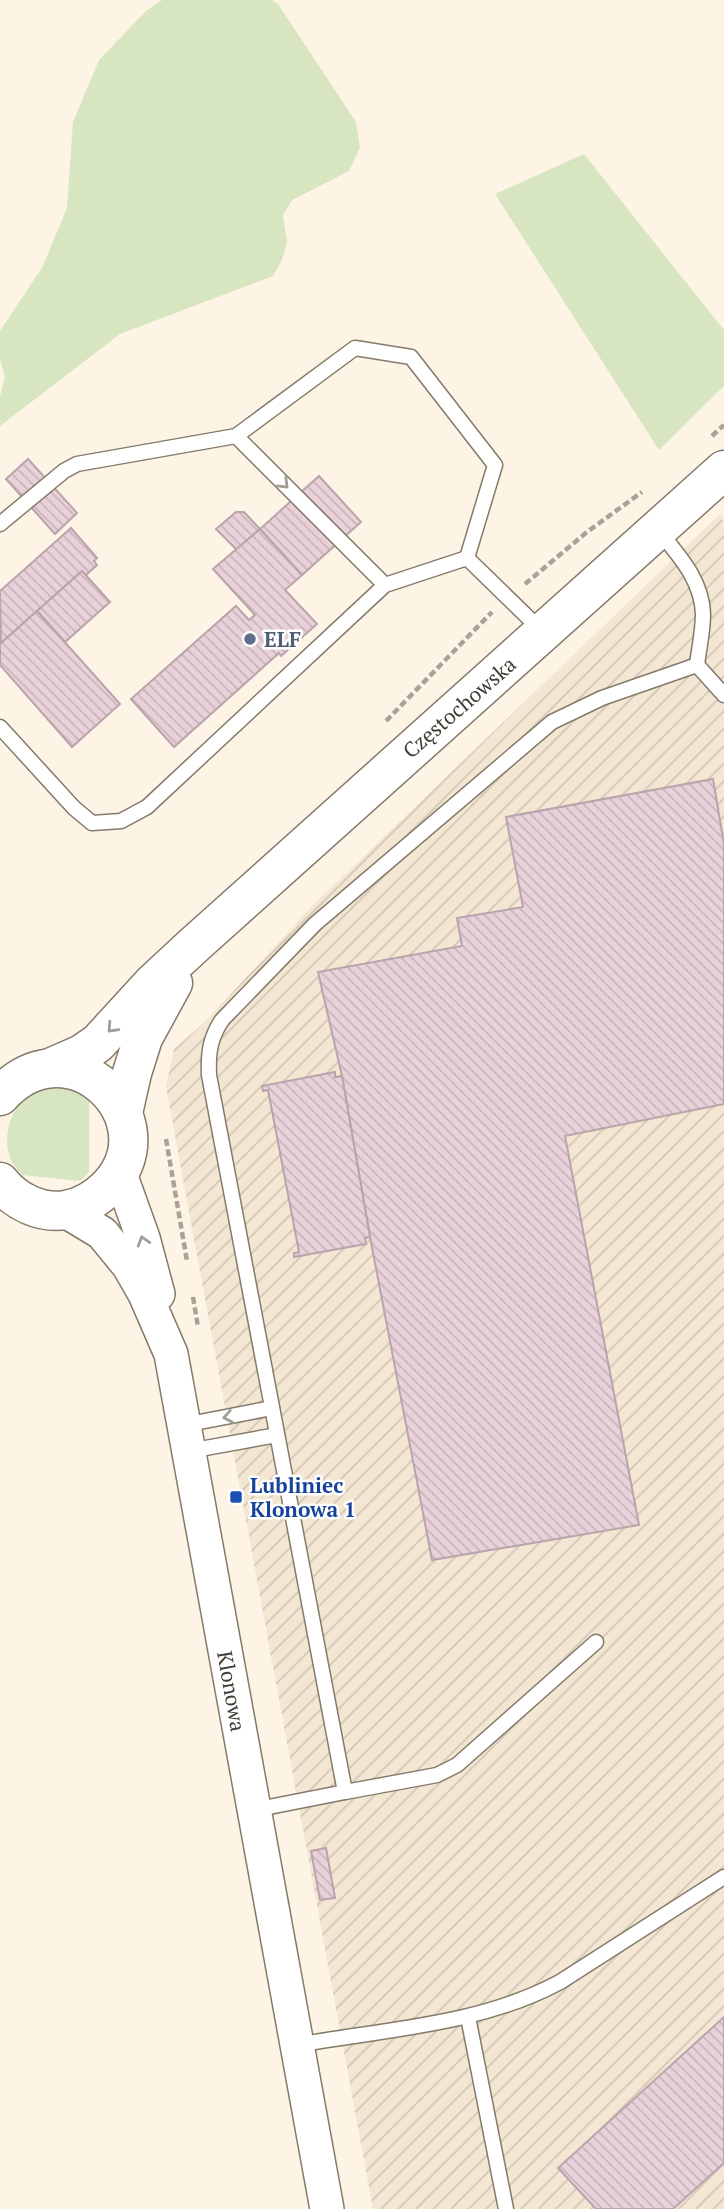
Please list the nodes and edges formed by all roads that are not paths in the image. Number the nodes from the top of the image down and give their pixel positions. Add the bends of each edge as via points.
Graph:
1 (236, 436) junction
2 (724, 470) edge
3 (0, 524) edge
4 (658, 530) junction
5 (467, 558) junction
6 (385, 585) junction
7 (544, 632) junction
8 (697, 664) junction
9 (724, 695) edge
10 (0, 727) edge
11 (194, 945) junction
12 (50, 1068) junction
13 (0, 1096) edge
14 (123, 1113) junction
15 (119, 1171) junction
16 (2, 1188) edge
17 (64, 1210) junction
18 (171, 1354) junction
19 (272, 1408) junction
20 (277, 1435) junction
21 (187, 1438) junction
22 (596, 1642) dead end
23 (345, 1792) junction
24 (254, 1810) junction
25 (724, 1877) edge
26 (468, 2017) junction
27 (297, 2045) junction
28 (327, 2209) edge
29 (506, 2209) edge

1 - 3 lane via 77,464
1 - 5 lane via 355,348 411,357 495,466
1 -> 6 lane
2 - 4 main road, Częstochowska
4 - 7 main road, Częstochowska
4 - 8 lane via 691,572 700,592 703,614
5 - 6 lane
5 - 7 lane
6 - 10 lane via 147,807 121,821 92,823
7 - 11 main road, Częstochowska
8 - 9 lane
8 - 19 lane via 602,698 552,722 315,924 212,1035 209,1075
11 -> 12 main road, Częstochowska via 98,1043
11 - 14 main road, Częstochowska via 143,1038
12 - 13 main road, Częstochowska via 29,1073
12 - 14 main road via 73,1069 94,1078 111,1093
14 - 15 main road via 128,1136
15 - 17 main road via 99,1197
18 -> 15 street via 143,1238
16 - 17 main road via 33,1207
17 - 18 street, Klonowa via 102,1233 129,1266
18 - 21 street, Klonowa
19 - 20 lane
19 -> 21 lane
20 - 21 lane
20 - 23 lane
21 - 24 street, Klonowa
22 - 23 lane via 457,1765 437,1775
23 - 24 lane
24 - 27 street, Klonowa
25 - 26 lane via 560,1982
26 - 27 lane
26 - 29 lane
27 - 28 street, Klonowa

